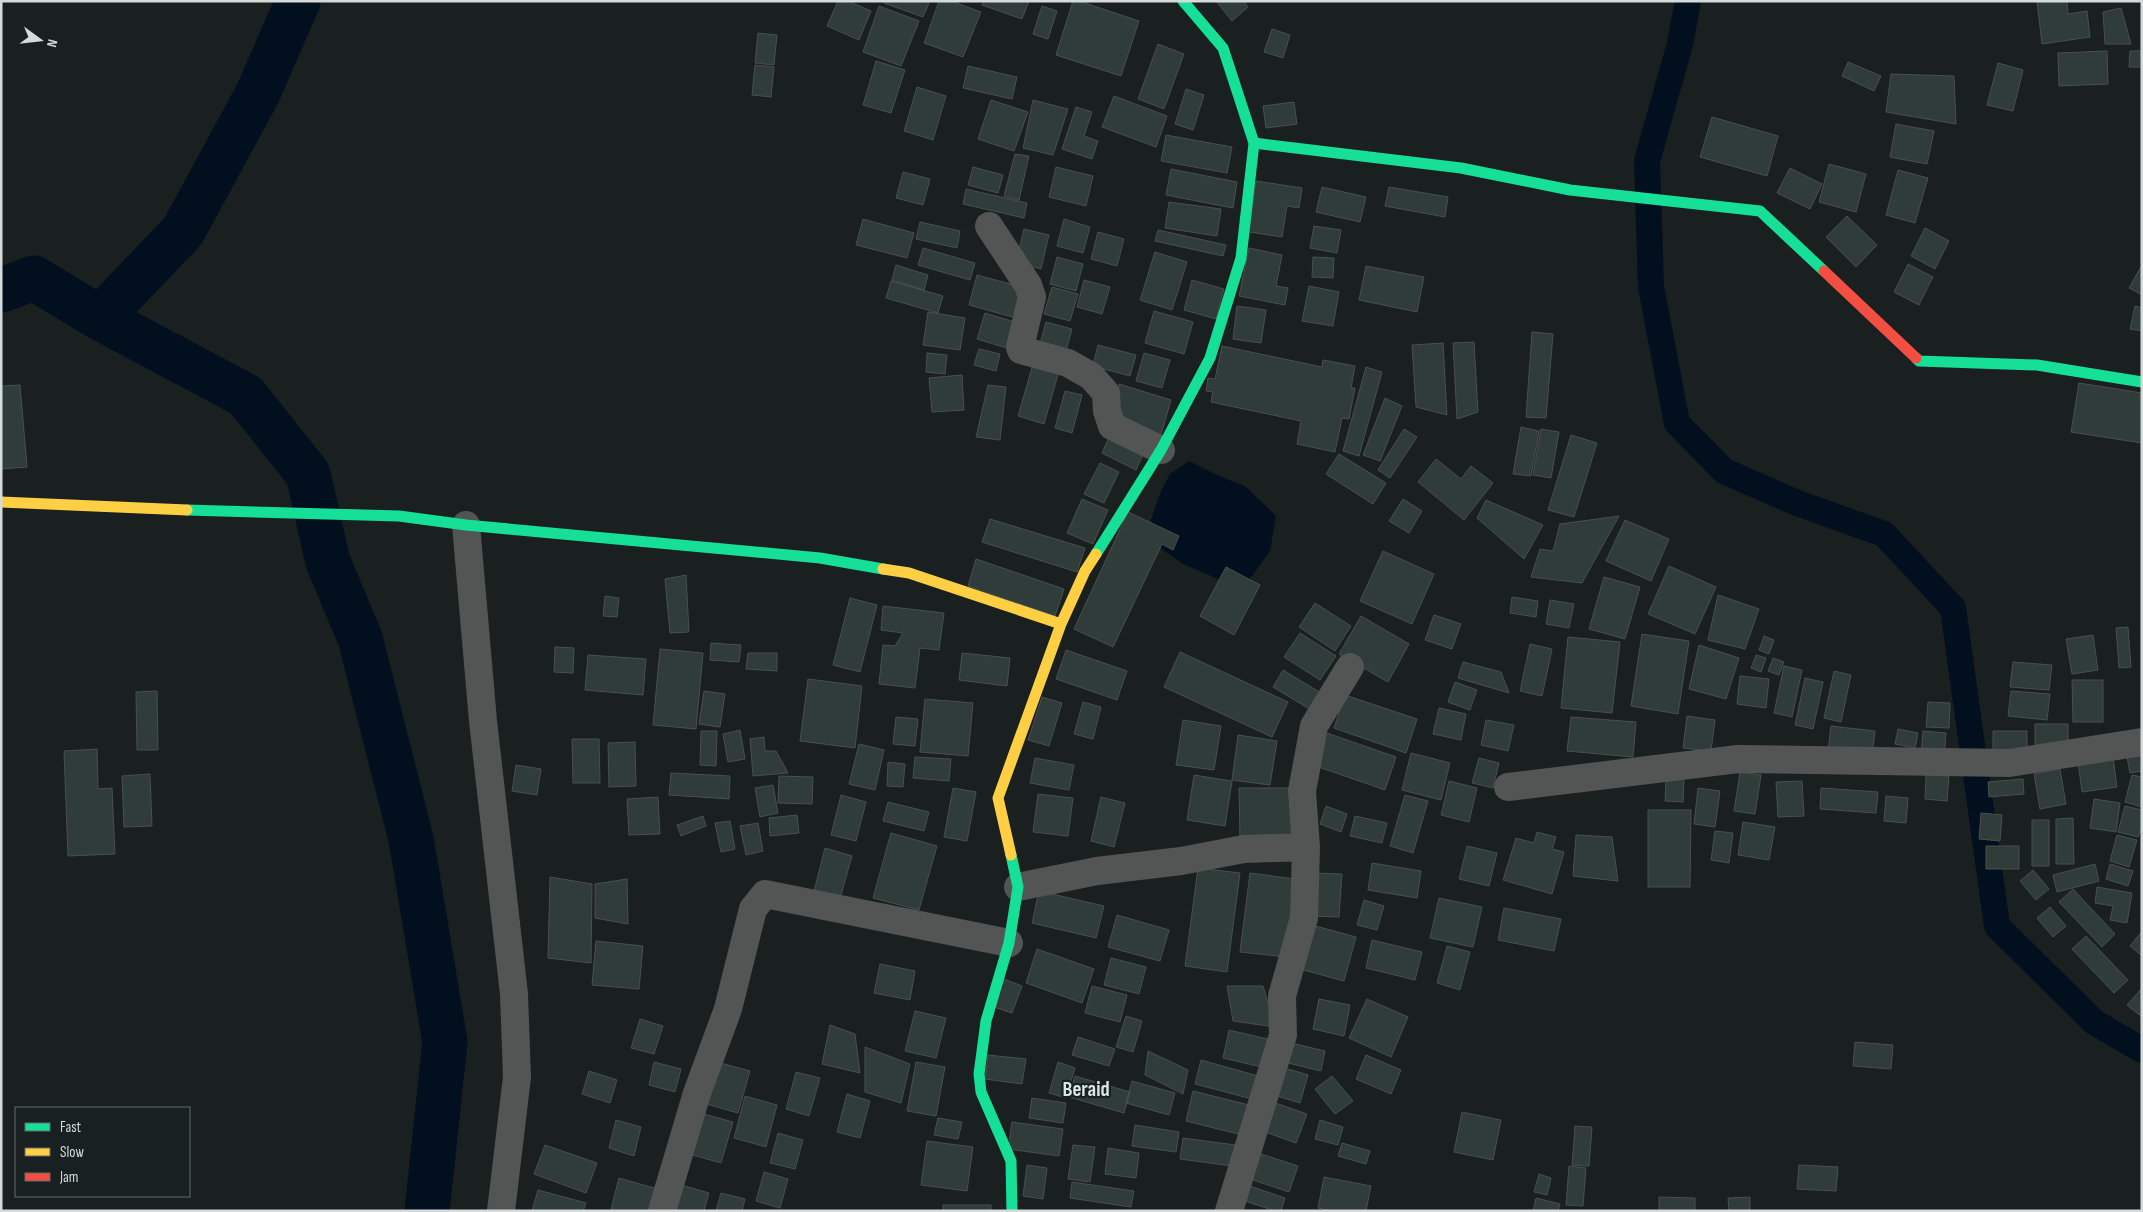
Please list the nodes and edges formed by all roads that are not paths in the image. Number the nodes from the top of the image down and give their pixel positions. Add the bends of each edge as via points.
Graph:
1 (1183, 1) edge
2 (1254, 144) junction
3 (989, 226) dead end
4 (2142, 382) edge
5 (1161, 450) junction
6 (1, 502) edge
7 (466, 526) junction
8 (1061, 624) junction
9 (1350, 667) dead end
10 (2142, 742) edge
11 (1508, 787) dead end
12 (1306, 847) junction
13 (1018, 887) junction
14 (1010, 943) junction
15 (501, 1211) edge
16 (662, 1211) edge
17 (1012, 1211) edge
18 (1229, 1211) edge

1 - 2 street via 1224,48
2 - 4 street via 1461,168 1570,190 1760,211 1919,361 2037,365
2 - 5 street via 1241,258 1210,358
3 - 5 street via 1028,285 1032,297 1021,350 1068,363 1091,376 1106,393 1112,426
5 - 8 street via 1084,572
6 - 7 street via 399,516
7 - 8 street via 847,562 909,573
7 - 15 street via 483,722 514,994 517,1076
8 - 13 street via 998,798
9 - 12 street via 1314,726 1302,791
10 - 11 street via 2009,763 1738,760
12 - 13 street via 1244,849 1181,861 1096,871
12 - 18 street via 1304,918 1282,996 1283,1035
13 - 14 street
14 - 16 street via 765,894 753,909 728,1009 697,1093
14 - 17 street via 986,1021 979,1074 981,1092 1011,1161

